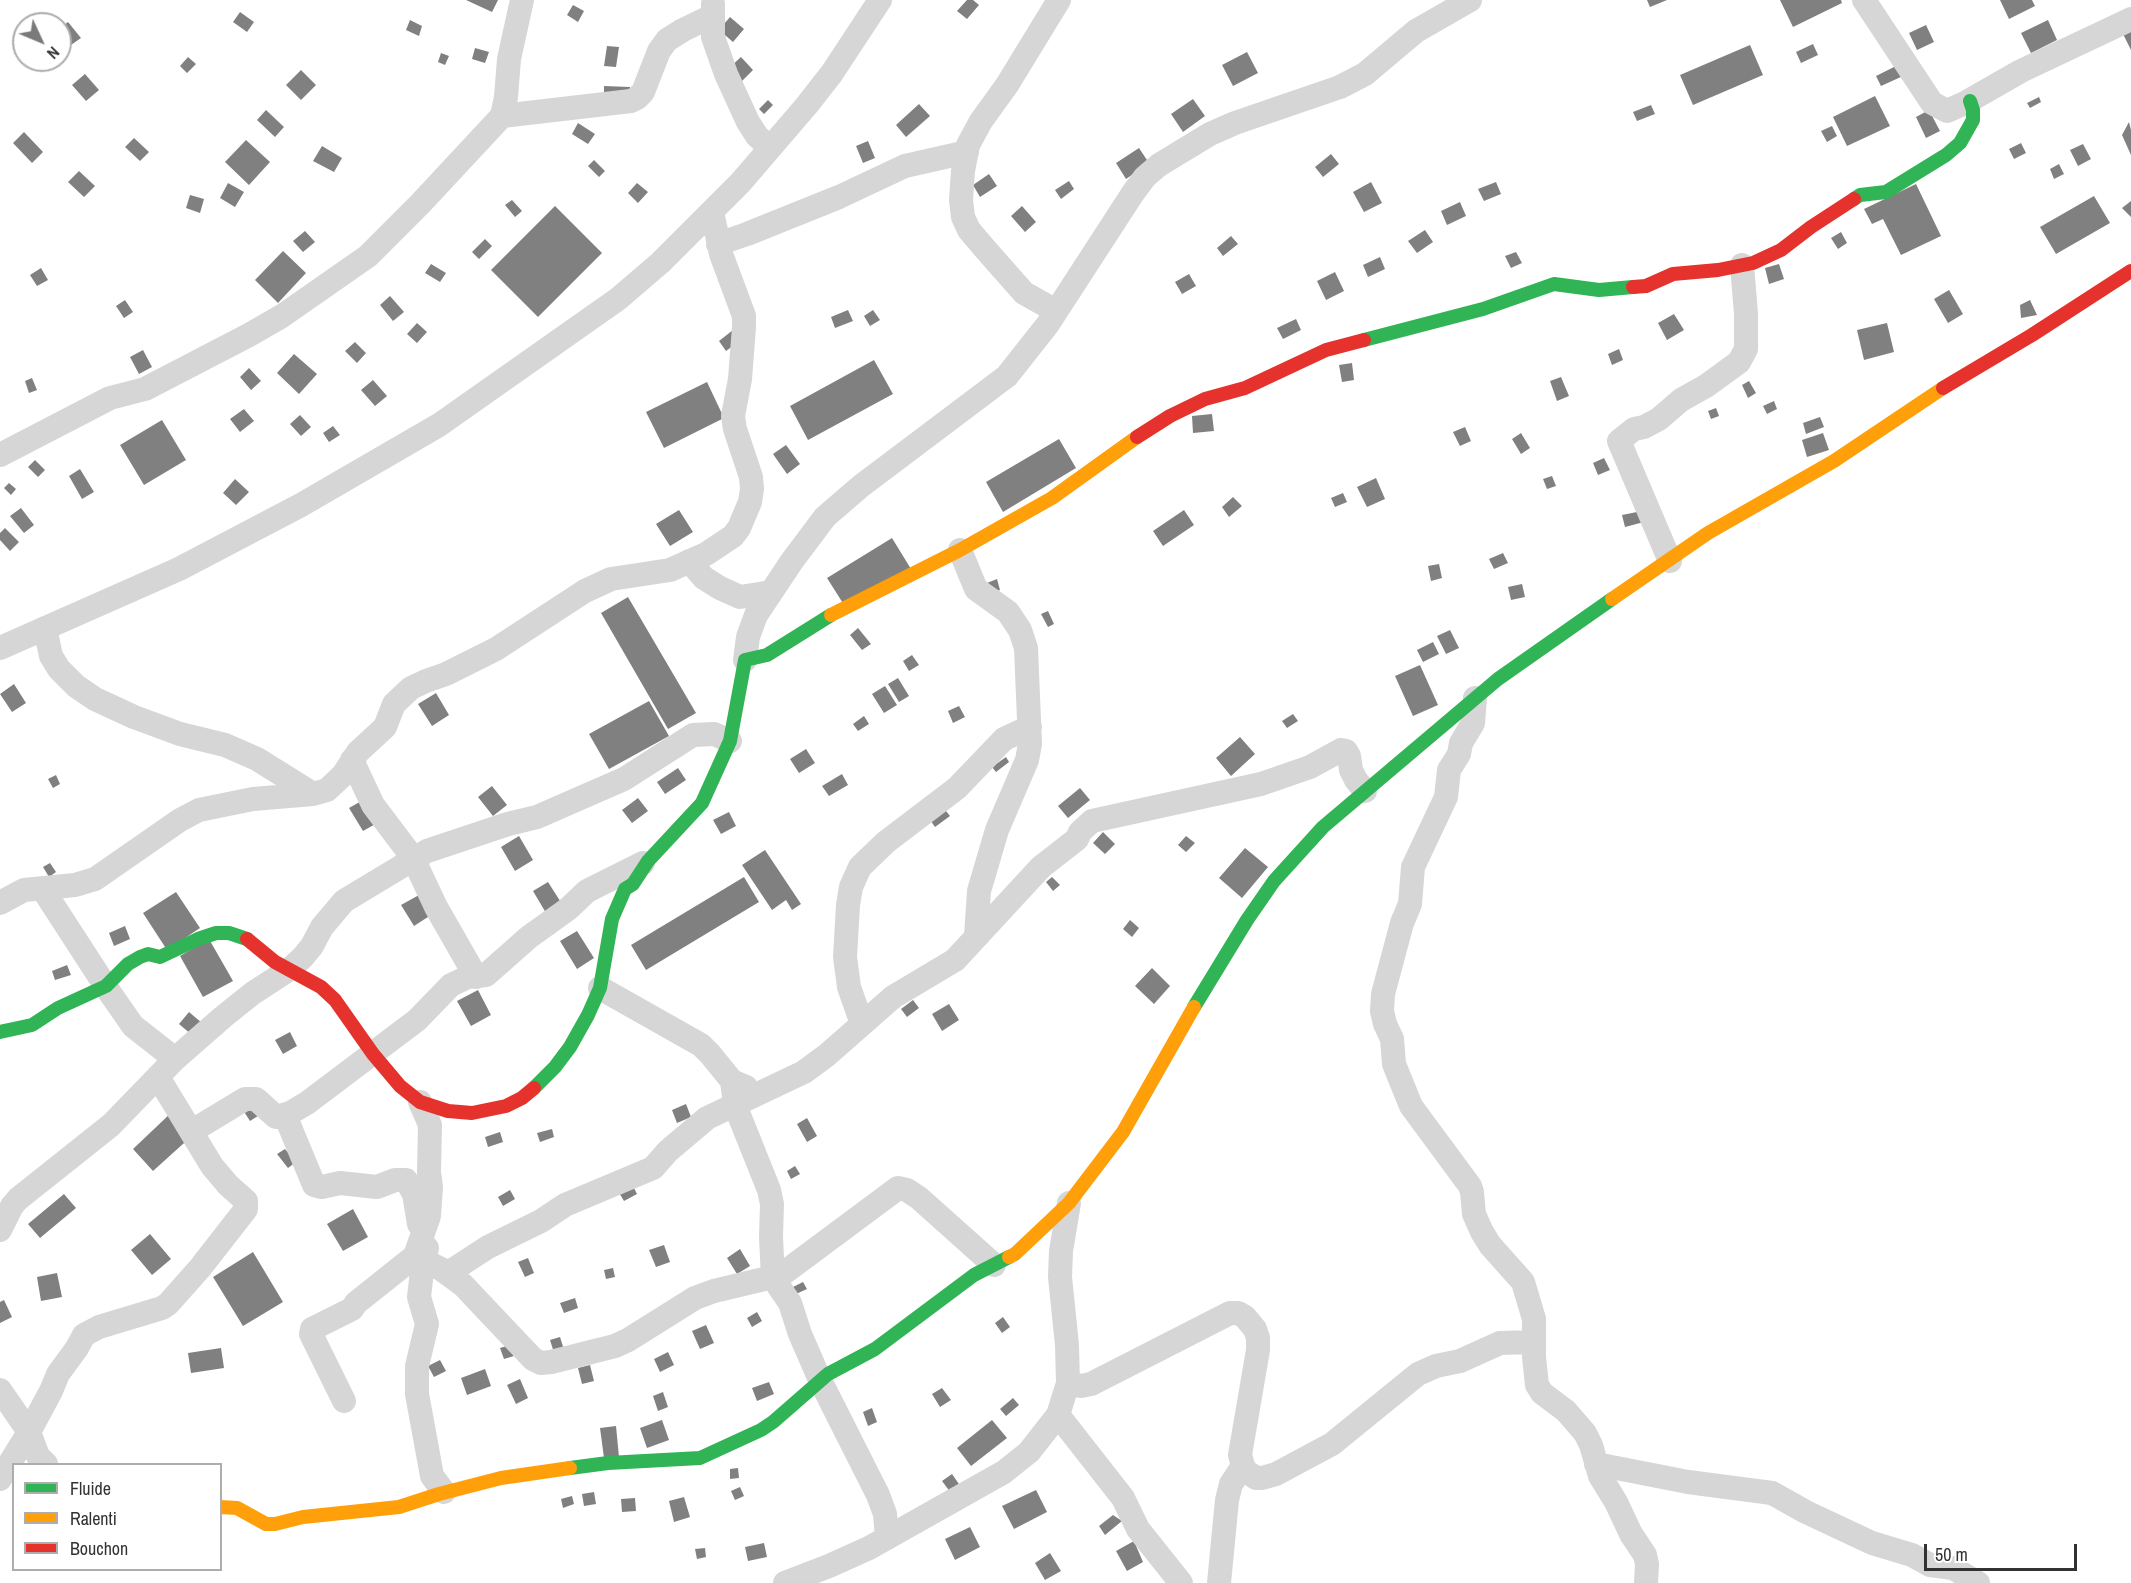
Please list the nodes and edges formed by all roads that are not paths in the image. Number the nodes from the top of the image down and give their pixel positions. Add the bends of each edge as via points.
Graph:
1 (522, 0) edge
2 (880, 0) edge
3 (1059, 0) edge
4 (1470, 0) edge
5 (1863, 0) edge
6 (713, 8) edge
7 (2131, 19) edge
8 (1970, 101) junction
9 (502, 116) junction
10 (770, 148) junction
11 (967, 152) junction
12 (712, 212) junction
13 (718, 244) junction
14 (1742, 265) junction
15 (2131, 271) edge
16 (1056, 310) junction
17 (0, 455) edge
18 (960, 550) junction
19 (689, 561) junction
20 (1670, 561) junction
21 (771, 592) junction
22 (45, 628) junction
23 (0, 648) edge
24 (745, 660) junction
25 (1475, 698) junction
26 (1030, 727) junction
27 (730, 741) junction
28 (352, 760) junction
29 (1365, 791) junction
30 (313, 794) junction
31 (414, 858) junction
32 (648, 861) junction
33 (42, 888) junction
34 (0, 903) edge
35 (976, 936) junction
36 (290, 969) junction
37 (476, 977) junction
38 (106, 986) junction
39 (600, 988) junction
40 (862, 1024) junction
41 (0, 1032) edge
42 (373, 1054) junction
43 (175, 1059) junction
44 (158, 1077) junction
45 (732, 1080) junction
46 (759, 1094) junction
47 (420, 1102) joint
48 (735, 1105) junction
49 (285, 1115) junction
50 (439, 1118) junction
51 (192, 1131) junction
52 (1069, 1203) junction
53 (0, 1230) edge
54 (419, 1259) junction
55 (994, 1264) junction
56 (448, 1273) junction
57 (773, 1278) junction
58 (1534, 1342) junction
59 (820, 1380) junction
60 (1068, 1383) junction
61 (0, 1390) edge
62 (344, 1401) dead end
63 (1058, 1415) junction
64 (29, 1432) junction
65 (45, 1463) edge
66 (1596, 1464) junction
67 (1243, 1466) junction
68 (0, 1479) edge
69 (444, 1492) junction
70 (222, 1507) edge
71 (888, 1538) junction
72 (786, 1583) edge
73 (1181, 1583) edge
74 (1219, 1583) edge
75 (1646, 1583) edge
76 (1978, 1583) edge

1 - 9 street
2 - 10 street via 832,73
3 - 11 street via 981,122
4 - 16 street via 1416,31 1365,74 1340,87 1210,134 1159,165 1133,193
5 - 8 street via 1932,103 1947,111
6 - 9 street via 667,40 643,92 631,101
6 - 10 street via 713,37 726,74 748,122
7 - 8 street via 2021,71
8 - 14 street via 1974,120 1960,143 1946,155 1886,192 1860,195 1781,250
9 - 17 street via 368,255 282,316 145,389 110,398
10 - 12 street
11 - 13 street via 905,166 839,197
11 - 16 street via 961,200 969,230 1024,292
12 - 13 street
12 - 22 street via 618,299 439,425 233,542
13 - 19 street via 744,316 733,416 752,489 750,502 733,536
14 - 18 street via 1673,274 1646,286 1608,290 1554,284 1483,309 1326,350 1245,388 1205,399 1170,416 1052,498
14 - 20 street via 1746,349 1738,362 1659,419 1634,429 1619,441
15 - 20 street via 1834,461 1708,533
16 - 21 street via 1007,376 861,486 825,518
18 - 24 street via 825,618 767,655
18 - 26 street via 976,589 1008,612 1020,630 1026,648
19 - 21 street via 704,578 740,597
19 - 28 street via 670,570 611,579 585,591 496,649 411,688 394,704 385,727
20 - 25 street via 1525,659
21 - 24 street via 756,615
22 - 23 street
22 - 30 street via 51,656 59,669 95,699 134,717 257,759
24 - 27 street
25 - 29 street
25 - 58 street via 1473,723 1449,770 1444,802 1413,867 1410,904 1388,974 1382,1011 1392,1039 1394,1064 1411,1106 1470,1186 1477,1223 1486,1238 1523,1282 1534,1319
26 - 35 street via 1027,760 998,830 979,891
26 - 40 street via 1004,739 957,788 860,867 851,886 845,957 849,987
27 - 31 street via 714,734 693,735 624,779 555,810 444,844
27 - 32 street via 702,803
28 - 30 street via 336,783
28 - 31 street via 373,804
29 - 35 street via 1351,770 1349,756 1341,750 1310,767 1261,784 1092,822 1041,867
29 - 52 street via 1323,827 1274,881 1247,920 1123,1132
30 - 33 street via 253,799 199,810 95,879
31 - 36 street via 344,901
31 - 37 street via 436,907
32 - 37 street via 587,891 492,971
32 - 39 street via 633,884 625,889 612,919
33 - 34 street via 24,890
33 - 38 street
35 - 40 street via 955,960 893,997
36 - 38 street via 274,962 246,938 216,933 160,957 148,954 134,960
36 - 42 street via 335,1000
36 - 43 street via 254,993
37 - 42 street via 451,986 417,1020
38 - 41 street via 32,1025
38 - 43 street via 134,1026
39 - 45 street via 701,1045
39 - 50 street via 570,1047 522,1098 506,1106
40 - 46 street via 804,1072
42 - 47 street via 400,1086
42 - 49 street
43 - 44 street
44 - 51 street
44 - 53 street via 111,1125 18,1199
45 - 46 street
45 - 48 street
46 - 48 street
47 - 50 street
48 - 56 street via 707,1118 653,1168 565,1205
48 - 57 street via 769,1190
49 - 51 street via 276,1117 256,1099 245,1099
49 - 54 street via 314,1185 377,1187 406,1180 414,1194
50 - 54 street via 429,1238
51 - 64 street via 212,1166 246,1201 246,1209 168,1304 84,1335 58,1374
52 - 55 street via 1025,1247
52 - 60 street via 1060,1277
54 - 56 street
54 - 62 street via 352,1309 312,1329
54 - 69 street via 419,1297 427,1324 417,1366 417,1394 432,1476
55 - 57 street via 919,1198 898,1188
55 - 59 street via 875,1349
56 - 57 street via 540,1363 615,1346 695,1298
57 - 59 street via 790,1303
58 - 66 street via 1540,1390 1574,1419 1591,1446
58 - 67 street via 1500,1343 1418,1374 1343,1437 1276,1474 1256,1478
59 - 69 street via 773,1422 700,1458 608,1463 501,1478
59 - 71 street via 879,1495
60 - 63 street
60 - 67 street via 1091,1384 1230,1313 1238,1313 1255,1329 1258,1338 1240,1455
61 - 64 street
63 - 71 street via 1029,1452 1004,1472
63 - 73 street via 1123,1498 1138,1529
64 - 65 street via 38,1456
64 - 68 street
66 - 75 street via 1645,1555
66 - 76 street via 1773,1493 1872,1544 1912,1555 1930,1565 1953,1568
67 - 74 street via 1231,1484 1227,1500
69 - 70 street via 399,1507 303,1517 275,1524 266,1524 237,1508
71 - 72 street

